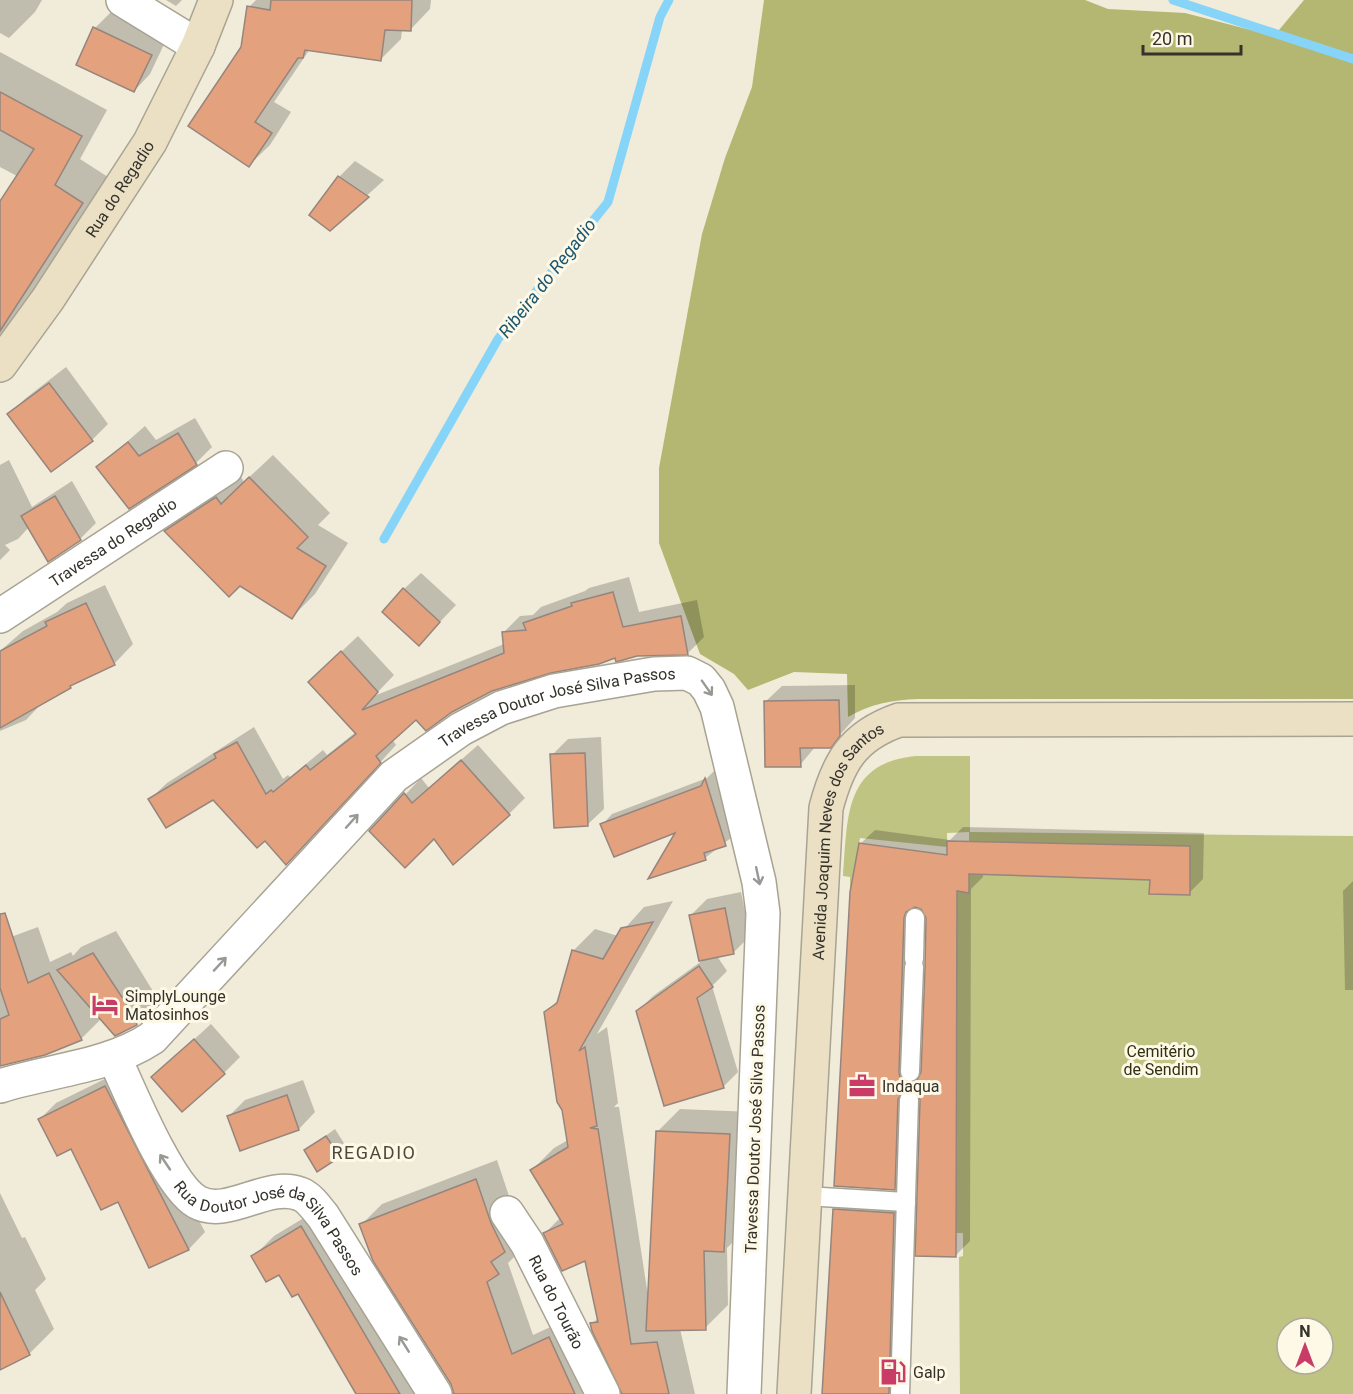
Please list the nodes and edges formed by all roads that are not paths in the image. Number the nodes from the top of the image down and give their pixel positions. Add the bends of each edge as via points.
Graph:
1 (123, 0) edge
2 (216, 0) edge
3 (198, 46) junction
4 (0, 365) edge
5 (226, 468) dead end
6 (0, 616) edge
7 (1353, 719) edge
8 (915, 918) dead end
9 (114, 1057) junction
10 (910, 1072) dead end
11 (0, 1086) edge
12 (909, 1100) dead end
13 (805, 1196) junction
14 (906, 1202) junction
15 (507, 1213) dead end
16 (435, 1394) edge
17 (603, 1394) edge
18 (744, 1394) edge
19 (794, 1394) edge
20 (900, 1394) edge

1 - 3 street
2 - 3 street, Rua do Regadio
3 - 4 street, Rua do Regadio via 150,142
5 - 6 street, Travessa do Regadio
7 - 13 street, Avenida Joaquim Neves dos Santos via 899,720 860,740 842,762 826,808
8 - 10 lane
9 - 11 street, Travessa Doutor José Silva Passos
16 -> 9 street, Rua Doutor José da Silva Passos via 324,1216 300,1194 283,1192 208,1207 195,1202 156,1149
9 -> 18 street, Travessa Doutor José Silva Passos via 152,1038 394,776 452,735 501,708 554,691 654,674 694,676 710,690 717,707 763,913
12 - 14 lane
13 - 14 lane
13 - 19 street, Avenida Joaquim Neves dos Santos
14 - 20 lane
15 - 17 street, Rua do Tourão via 527,1243

